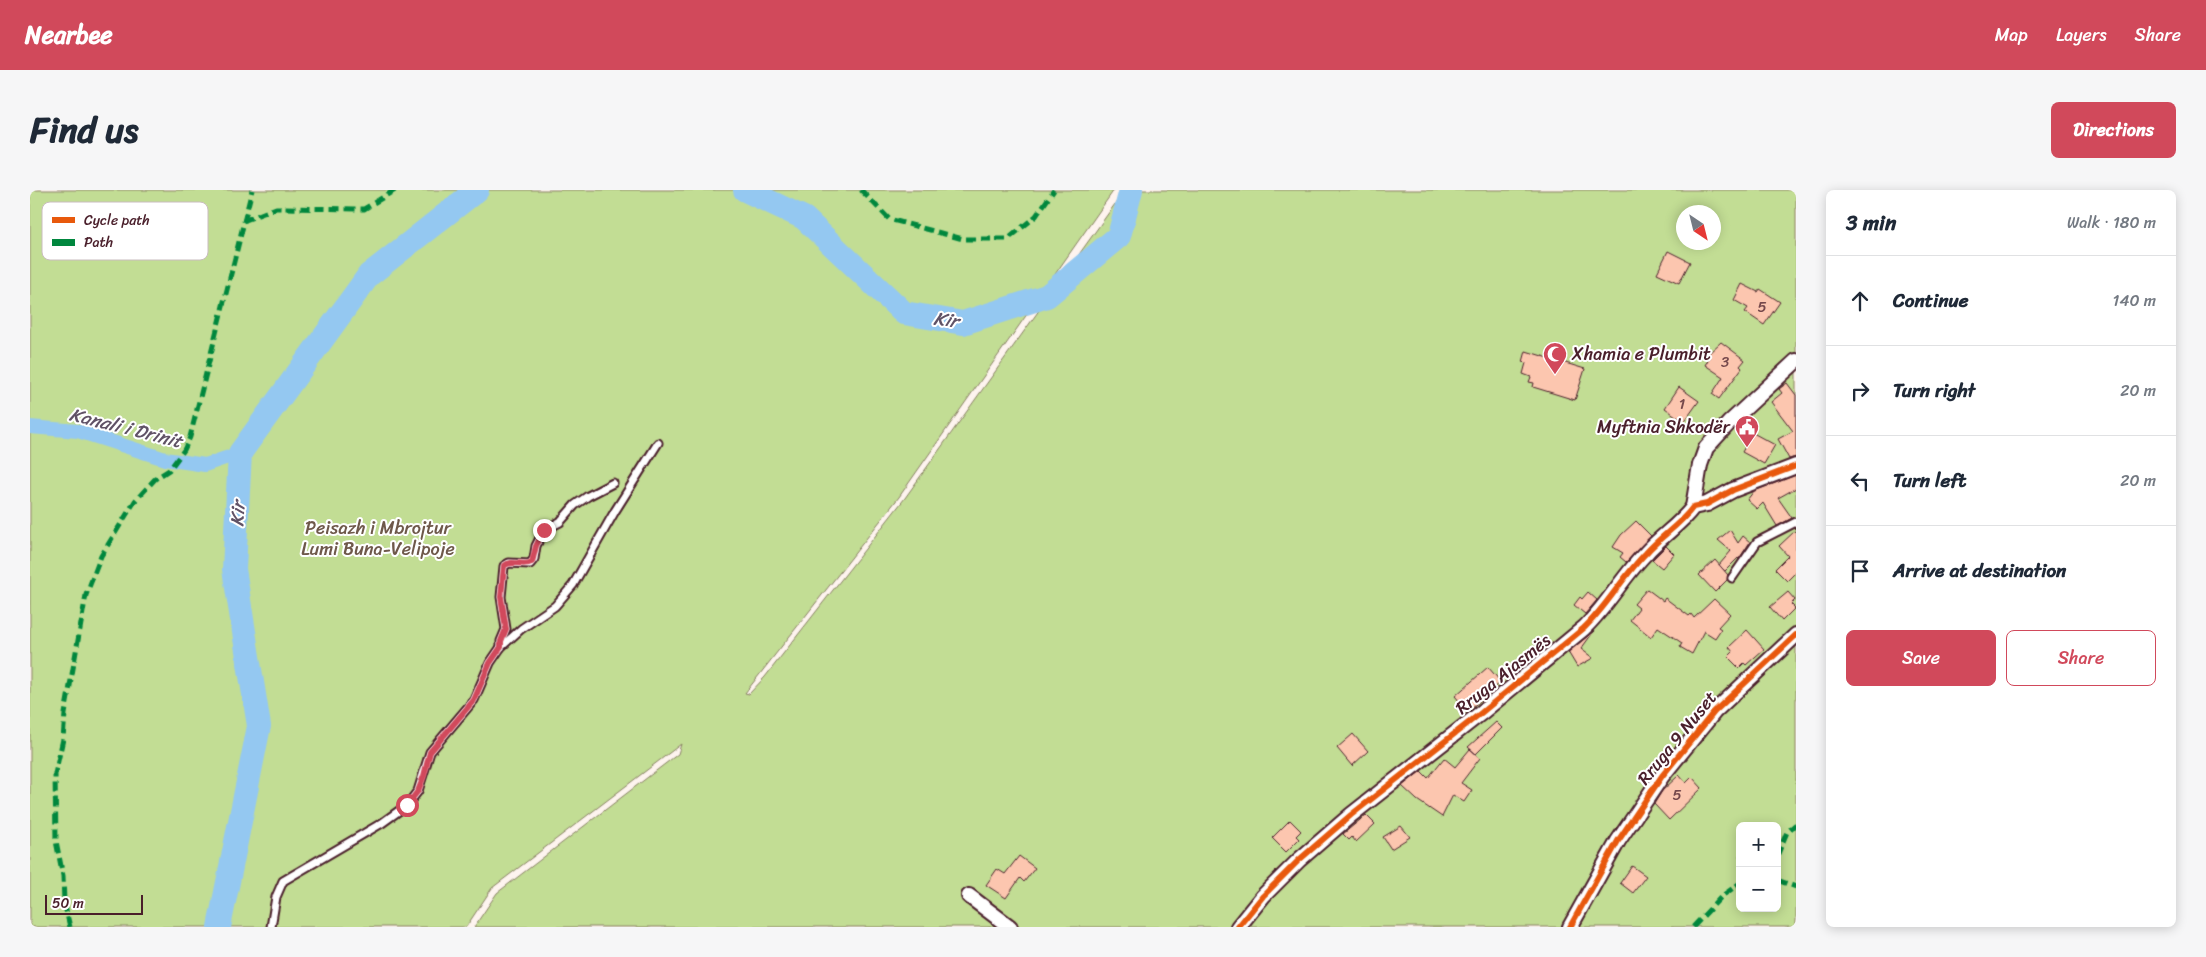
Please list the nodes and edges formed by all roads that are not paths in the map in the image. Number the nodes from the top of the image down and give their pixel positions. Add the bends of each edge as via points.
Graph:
1 (1796, 361) edge
2 (658, 443) dead end
3 (1796, 466) edge
4 (613, 483) dead end
5 (1693, 507) junction
6 (1796, 522) edge
7 (1732, 578) dead end
8 (1796, 635) edge
9 (501, 647) junction
10 (969, 896) dead end
11 (272, 927) edge
12 (1010, 927) edge
13 (1238, 927) edge
14 (1570, 927) edge

1 - 5 street via 1712,440 1702,455
2 - 9 lane via 614,510 573,585 554,606
3 - 5 street, Rruga Ajasmës
4 - 9 lane via 588,496 560,522 544,530 530,564 509,563 504,566 501,597 506,629
5 - 13 street, Rruga Ajasmës via 1646,552 1584,628 1305,855 1263,896
6 - 7 lane via 1757,542
8 - 14 street, Rruga 9 Nuset via 1714,712 1662,776 1618,841
9 - 11 lane via 490,663 474,700 430,752 418,791 407,805 283,881 276,897
10 - 12 street

